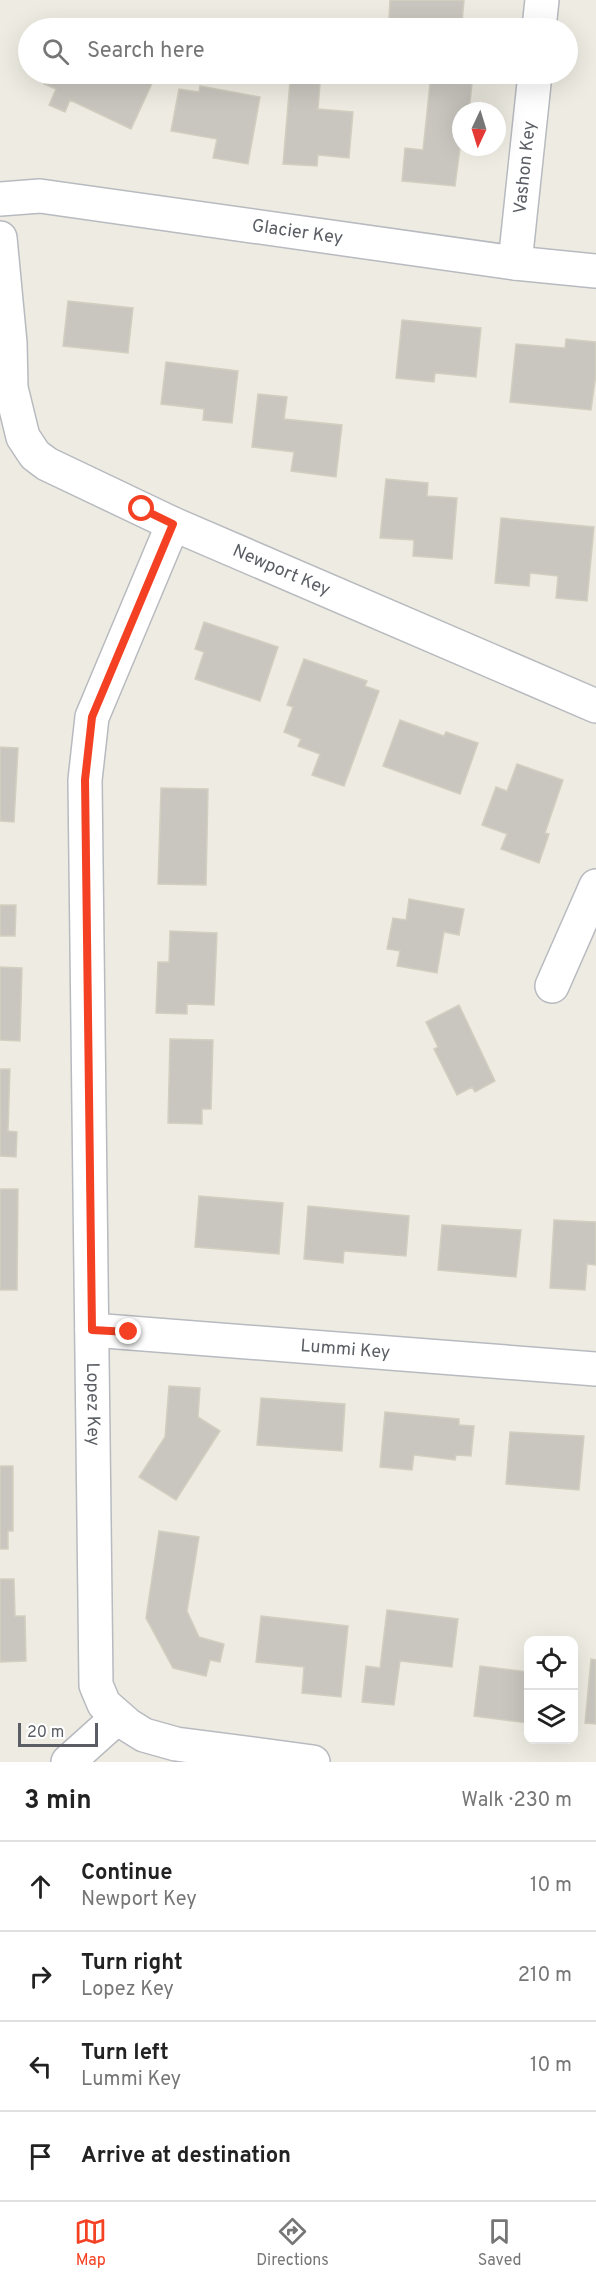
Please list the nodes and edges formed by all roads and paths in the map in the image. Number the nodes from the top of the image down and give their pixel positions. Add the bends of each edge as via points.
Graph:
1 (542, 0) edge
2 (540, 18) edge
3 (534, 84) edge
4 (0, 199) edge
5 (0, 238) edge
6 (515, 263) junction
7 (596, 271) edge
8 (5, 344) edge
9 (6, 389) edge
10 (173, 524) junction
11 (596, 706) edge
12 (596, 886) edge
13 (552, 986) dead end
14 (92, 1330) junction
15 (596, 1369) edge
16 (118, 1717) junction
17 (68, 1762) edge
18 (313, 1762) edge

1 - 2 street
3 - 6 street, Vashon Key
4 - 6 street, Glacier Key via 40,196
5 - 8 street, Newport Key
6 - 7 street, Glacier Key
8 - 9 street, Newport Key
9 - 10 street, Newport Key via 23,437 35,455
10 - 11 street, Newport Key
10 - 14 street, Lopez Key via 92,717 87,748
12 - 13 street
14 - 15 street, Lummi Key
14 - 16 street, Lopez Key via 96,1685 104,1704
16 - 17 street
16 - 18 street, Lopez Key via 144,1735 176,1744

